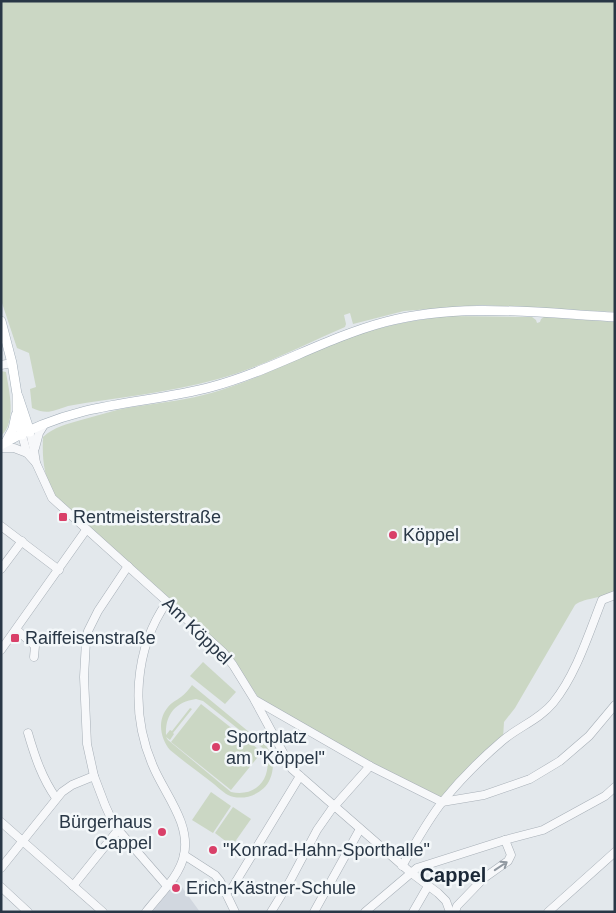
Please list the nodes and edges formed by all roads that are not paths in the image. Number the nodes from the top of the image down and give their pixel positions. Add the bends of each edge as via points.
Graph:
1 (615, 317) edge
2 (1, 321) edge
3 (12, 363) junction
4 (1, 365) edge
5 (21, 412) junction
6 (48, 424) junction
7 (26, 433) junction
8 (3, 445) edge
9 (30, 451) junction
10 (1, 526) edge
11 (86, 530) junction
12 (22, 541) junction
13 (128, 566) junction
14 (1, 569) edge
15 (59, 570) junction
16 (615, 595) edge
17 (168, 602) junction
18 (17, 630) junction
19 (1, 650) edge
20 (34, 657) dead end
21 (254, 700) junction
22 (615, 705) edge
23 (28, 733) dead end
24 (370, 766) junction
25 (94, 776) junction
26 (300, 776) junction
27 (615, 787) edge
28 (56, 798) junction
29 (442, 802) junction
30 (334, 806) junction
31 (1, 822) edge
32 (360, 829) junction
33 (118, 830) junction
34 (22, 840) junction
35 (504, 840) junction
36 (615, 852) edge
37 (184, 855) junction
38 (402, 866) junction
39 (1, 868) edge
40 (410, 872) junction
41 (73, 886) junction
42 (166, 886) junction
43 (428, 886) junction
44 (1, 887) edge
45 (226, 892) junction
46 (28, 912) edge
47 (103, 912) edge
48 (146, 912) edge
49 (235, 912) edge
50 (271, 912) edge
51 (314, 912) edge
52 (365, 912) edge
53 (413, 912) edge
54 (450, 912) edge
55 (454, 912) edge
56 (548, 912) edge

1 - 6 main road via 487,311 436,312 403,318 351,332 227,382 85,411
2 - 3 main road
3 - 4 street
3 - 5 main road
5 - 6 main road
5 - 7 main road
5 - 8 main road
6 - 7 main road
6 - 9 street
7 - 8 main road
7 - 9 street, Am Köppel
8 - 9 street
9 - 11 street, Am Köppel via 52,498
10 - 12 street
11 - 13 street, Am Köppel
11 - 15 street
12 - 14 street
12 - 15 street
13 - 17 street, Am Köppel
13 - 25 street via 98,611 86,641 86,728
15 - 18 street
16 - 29 street via 602,600 574,667 554,702 539,717 502,740
17 - 21 street, Am Köppel via 222,652
17 - 37 street via 153,624 145,648 138,687 138,712 153,766 182,828
18 - 19 street
18 - 20 street via 35,646
21 - 24 street
21 - 26 street, Am Köppel via 289,764
22 - 29 street via 589,736 560,761 530,779 484,795
23 - 28 street via 44,780
24 - 29 street
24 - 30 street
25 - 28 street via 72,785
25 - 33 street
26 - 30 street, Am Köppel
26 - 45 street via 232,888
27 - 35 street via 605,796 543,830
28 - 34 street
29 - 38 street
30 - 32 street, Am Köppel
30 - 50 street
31 - 34 street
32 - 38 street, Am Köppel
32 - 51 street
33 - 41 street
33 - 42 street
34 - 39 street
34 - 41 street
35 - 40 street
55 -> 35 street via 484,878 508,861 511,855
36 - 56 street
37 - 42 street
37 - 45 street via 215,875
38 - 40 street, Am Köppel
40 - 43 street, Am Köppel
40 - 52 street
41 - 47 street
42 - 48 street
43 - 53 street
43 - 54 street, Am Köppel via 442,896
44 - 46 street
45 - 49 street

